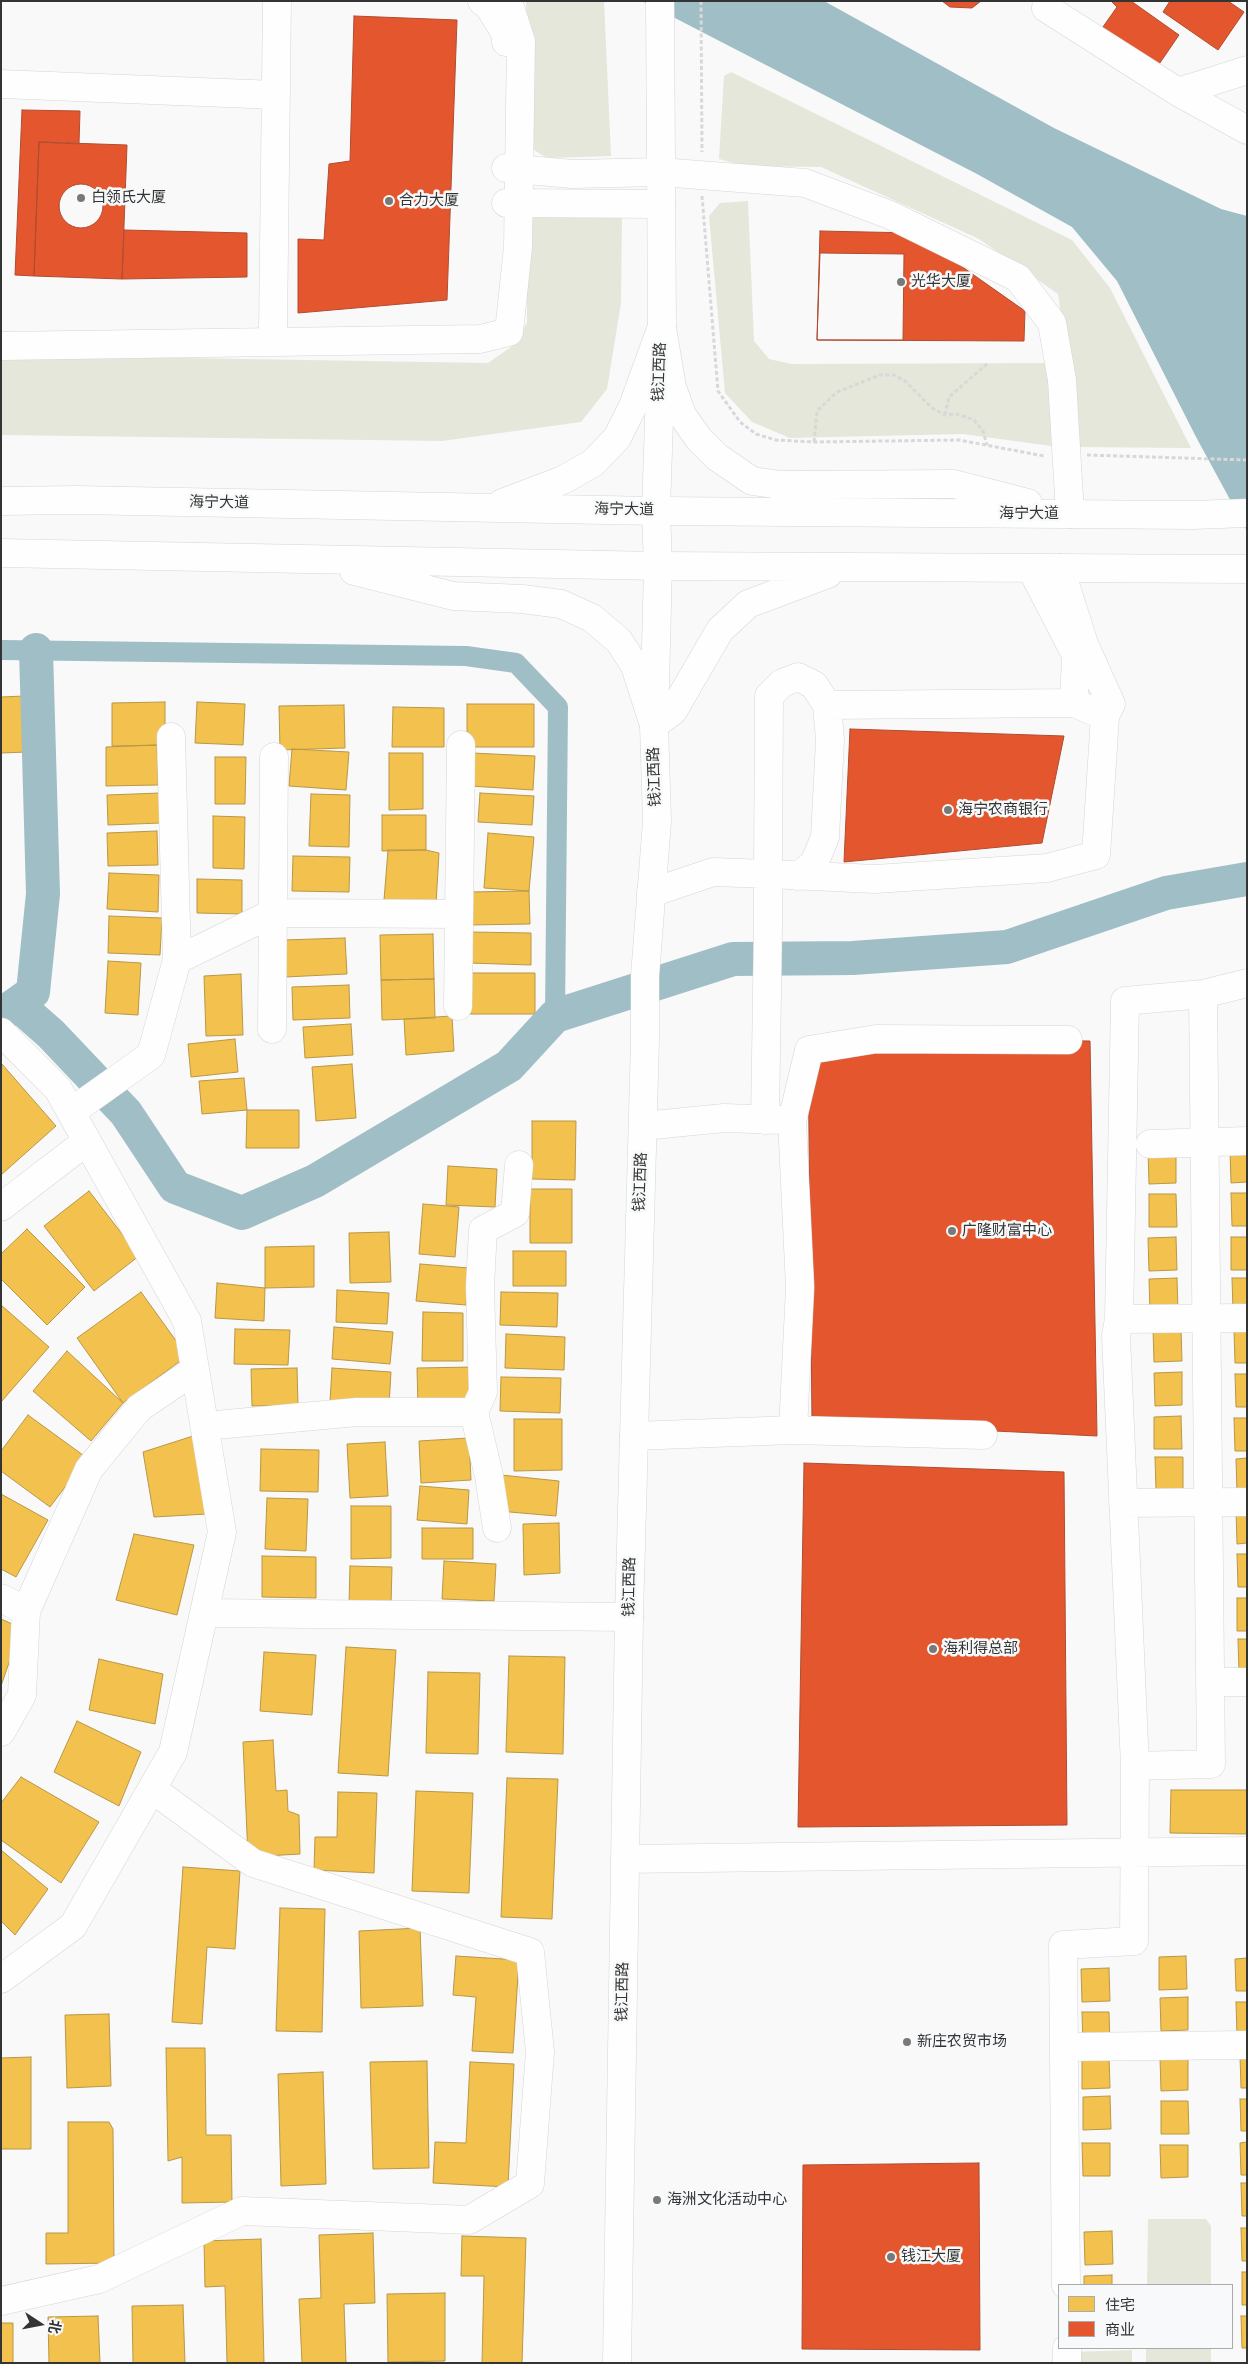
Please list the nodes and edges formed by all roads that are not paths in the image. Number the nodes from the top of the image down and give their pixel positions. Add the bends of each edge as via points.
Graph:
1 (277, 1) edge
2 (482, 1) edge
3 (508, 1) edge
4 (660, 1) edge
5 (1047, 1) edge
6 (1247, 70) edge
7 (1, 84) edge
8 (1178, 92) junction
9 (276, 95) junction
10 (1247, 130) edge
11 (512, 169) junction
12 (660, 172) junction
13 (512, 203) junction
14 (660, 204) junction
15 (662, 328) junction
16 (273, 330) junction
17 (1, 331) edge
18 (1, 346) edge
19 (1, 501) edge
20 (488, 508) junction
21 (656, 511) junction
22 (1247, 513) edge
23 (1070, 514) junction
24 (1, 553) edge
25 (306, 559) junction
26 (658, 566) junction
27 (847, 567) junction
28 (1031, 568) junction
29 (1060, 568) junction
30 (1247, 569) edge
31 (1074, 703) junction
32 (827, 705) junction
33 (1105, 716) junction
34 (654, 724) junction
35 (171, 737) dead end
36 (461, 745) dead end
37 (274, 757) dead end
38 (768, 874) junction
39 (797, 876) junction
40 (651, 893) junction
41 (273, 914) junction
42 (459, 914) junction
43 (177, 960) junction
44 (1247, 983) edge
45 (1203, 994) junction
46 (458, 1006) dead end
47 (272, 1029) dead end
48 (1, 1032) edge
49 (1068, 1040) dead end
50 (71, 1112) junction
51 (765, 1120) junction
52 (792, 1121) junction
53 (643, 1126) junction
54 (87, 1141) junction
55 (1247, 1141) edge
56 (1205, 1142) junction
57 (1150, 1144) dead end
58 (519, 1165) dead end
59 (1, 1207) edge
60 (1207, 1318) junction
61 (1247, 1318) edge
62 (1119, 1319) junction
63 (195, 1370) junction
64 (474, 1412) junction
65 (205, 1426) junction
66 (793, 1430) junction
67 (984, 1435) dead end
68 (634, 1436) junction
69 (1208, 1502) junction
70 (1247, 1502) edge
71 (1123, 1503) junction
72 (498, 1528) dead end
73 (1, 1598) edge
74 (26, 1611) junction
75 (204, 1614) junction
76 (629, 1617) junction
77 (1210, 1682) junction
78 (1247, 1682) edge
79 (1, 1732) edge
80 (1134, 1766) junction
81 (152, 1789) junction
82 (1247, 1851) edge
83 (1133, 1852) junction
84 (625, 1859) junction
85 (1, 1979) edge
86 (1247, 2046) edge
87 (1064, 2047) junction
88 (1066, 2284) edge
89 (1, 2301) edge
90 (1067, 2349) edge
91 (617, 2363) edge
92 (1067, 2363) edge

1 - 9 main road
2 - 11 main road via 506,34
3 - 11 main road via 521,41
4 - 12 main road, 钱江西路
5 - 8 main road via 1046,8
6 - 8 main road
7 - 9 main road
8 - 10 main road
9 - 16 main road
11 - 12 main road via 572,174
11 - 13 main road
12 - 14 main road, 钱江西路
12 - 23 main road via 805,184 890,215 1018,278 1052,323 1062,380
13 - 14 main road
13 - 16 main road via 507,306 501,326 436,330
13 - 18 main road via 518,247 509,332 480,339
14 - 15 main road, 钱江西路
15 - 20 main road via 633,406 616,438 593,463 563,480
15 - 21 main road, 钱江西路
15 - 23 main road via 672,387 682,415 717,457 752,481 781,484 954,484
16 - 17 main road
19 - 20 main road, 海宁大道
20 - 21 main road, 海宁大道
21 - 23 main road, 海宁大道
21 - 26 main road, 钱江西路
22 - 23 main road, 海宁大道
24 - 25 main road
25 - 26 main road
25 - 34 main road via 453,596 561,604 592,618 619,641 635,666
26 - 27 main road
26 - 34 main road, 钱江西路
27 - 28 main road
27 - 34 main road via 748,604 720,630 673,711
28 - 29 main road
28 - 31 main road via 1076,654
29 - 30 main road
29 - 33 main road via 1084,644 1111,704
31 - 32 main road
31 - 33 main road
32 - 38 main road via 814,685 798,677 782,683 769,696
32 - 39 main road via 830,740 826,837 814,864
33 - 39 main road via 1096,855 1047,868 875,879
34 - 40 main road, 钱江西路 via 657,821
35 - 43 main road
36 - 42 main road
37 - 41 main road
38 - 39 main road
38 - 40 main road via 713,872
38 - 51 main road
40 - 53 main road, 钱江西路 via 645,976
41 - 42 main road
41 - 43 main road
41 - 47 main road
42 - 46 main road
43 - 50 main road via 151,1055
44 - 45 main road
45 - 56 main road
45 - 62 main road via 1125,1001
48 - 50 main road via 58,1089
49 - 52 main road via 876,1039 809,1050
50 - 54 main road
51 - 52 main road
51 - 53 main road via 724,1118
52 - 66 main road via 800,1287
53 - 68 main road, 钱江西路
54 - 59 main road
54 - 63 main road via 187,1321
55 - 56 main road
56 - 57 main road
56 - 60 main road
58 - 64 main road via 515,1213 483,1230 480,1286 483,1392
60 - 61 main road
60 - 62 main road
60 - 69 main road
62 - 71 main road via 1116,1336
63 - 65 main road
63 - 74 main road via 139,1408 89,1469
64 - 65 main road via 357,1412
64 - 72 main road
65 - 75 main road via 222,1532
66 - 67 main road
66 - 68 main road
68 - 76 main road, 钱江西路
69 - 70 main road
69 - 71 main road
69 - 77 main road
71 - 80 main road
73 - 74 main road
74 - 79 main road via 22,1696
75 - 76 main road
75 - 81 main road via 173,1752
76 - 84 main road, 钱江西路
77 - 78 main road
77 - 80 main road via 1211,1764
80 - 83 main road
81 - 85 main road via 73,1926
81 - 89 main road via 253,1863 530,1952 540,2052 530,2184 469,2220 242,2211 99,2279
82 - 83 main road
83 - 84 main road
83 - 87 main road via 1134,1941 1063,1945
84 - 91 main road, 钱江西路
86 - 87 main road
87 - 88 main road
90 - 92 main road

